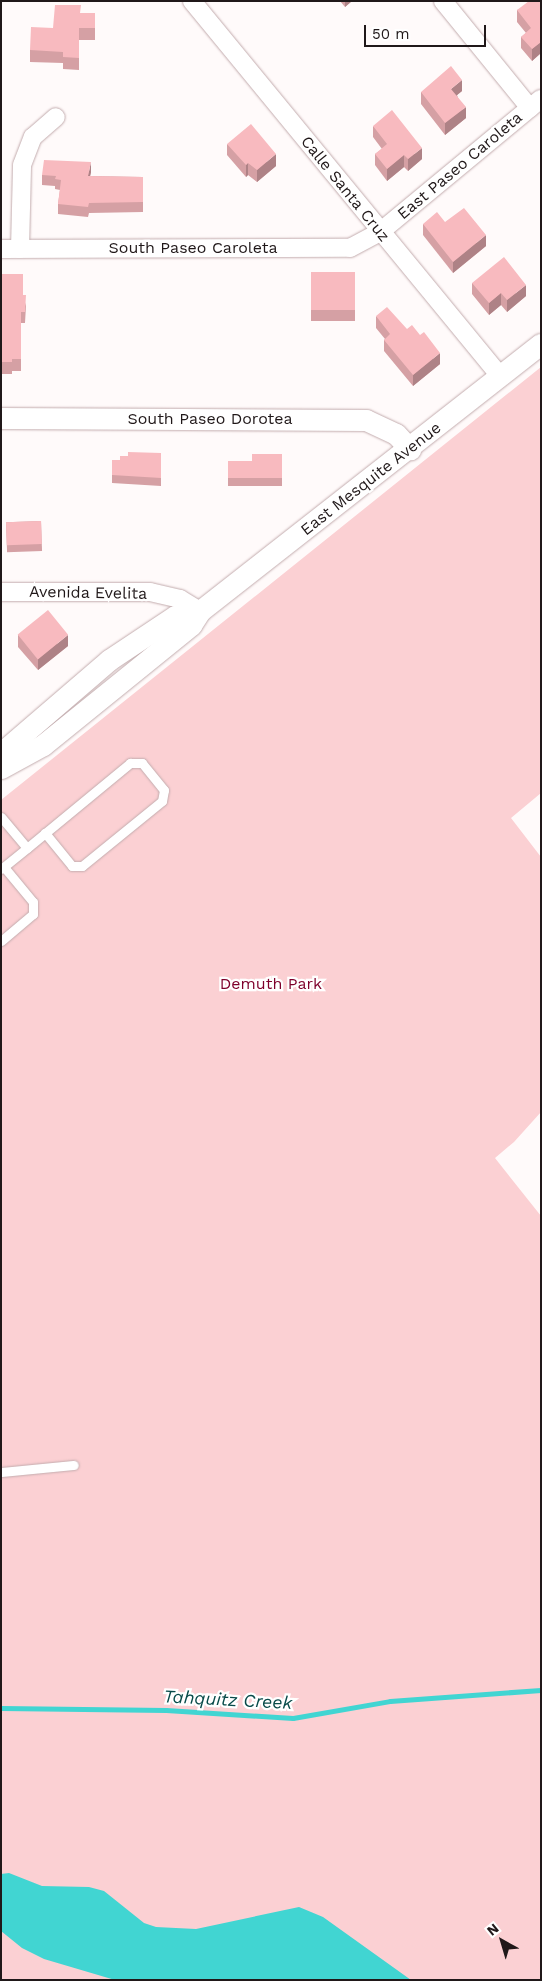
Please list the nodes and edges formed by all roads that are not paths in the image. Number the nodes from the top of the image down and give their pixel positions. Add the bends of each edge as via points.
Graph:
1 (192, 1) edge
2 (443, 1) edge
3 (536, 104) edge
4 (56, 117) dead end
5 (380, 232) junction
6 (1, 249) edge
7 (20, 249) junction
8 (541, 344) edge
9 (500, 376) junction
10 (1, 418) edge
11 (410, 449) junction
12 (1, 592) edge
13 (200, 612) junction
14 (1, 753) edge
15 (1, 768) edge
16 (1, 817) edge
17 (45, 833) junction
18 (26, 848) junction
19 (2, 868) edge
20 (1, 941) edge
21 (74, 1465) dead end
22 (1, 1472) edge

1 - 5 street, Calle Santa Cruz
2 - 3 street
3 - 5 street, East Paseo Caroleta
4 - 7 street via 33,137 22,165
5 - 7 street, South Paseo Caroleta via 350,248
5 - 9 street, Calle Santa Cruz
6 - 7 street, South Paseo Caroleta
8 - 9 street, East Mesquite Avenue
9 - 11 street, East Mesquite Avenue
10 - 11 street, South Paseo Dorotea via 366,420 396,434
11 - 13 street, East Mesquite Avenue
12 - 13 street, Avenida Evelita via 150,592 180,600
13 - 14 street, East Mesquite Avenue via 175,616 109,660
13 - 15 street, East Mesquite Avenue via 191,625 43,745
16 - 18 lane
17 - 17 lane via 130,763 142,763 164,790 162,801 82,866 72,866
17 - 18 lane
18 - 19 lane
19 - 20 lane via 32,902 33,914
21 - 22 lane

